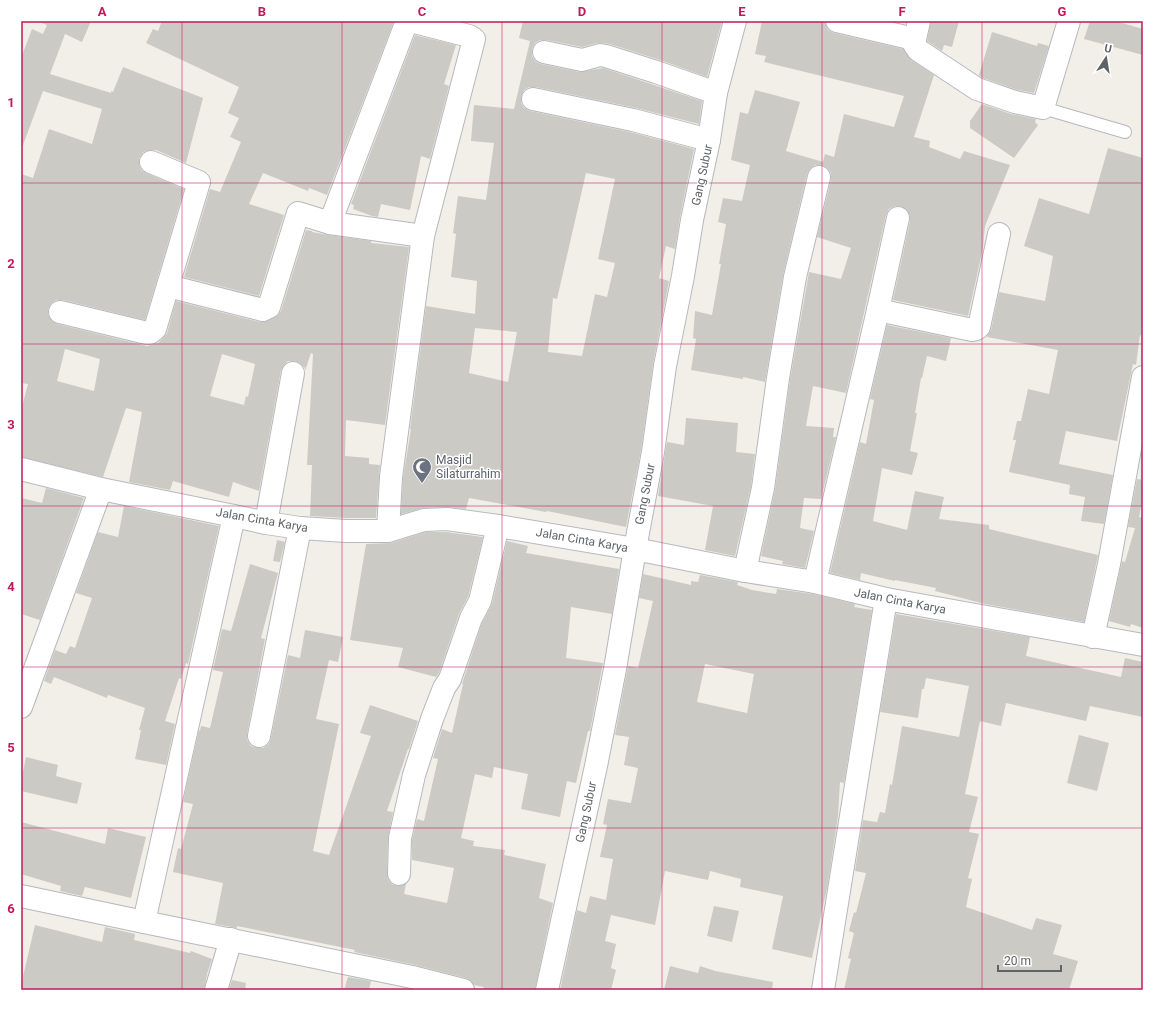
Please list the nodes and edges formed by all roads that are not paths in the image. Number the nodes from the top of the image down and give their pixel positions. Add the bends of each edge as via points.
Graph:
1 (407, 21) edge
2 (411, 21) edge
3 (735, 21) edge
4 (837, 21) edge
5 (1069, 21) edge
6 (916, 30) edge
7 (544, 52) dead end
8 (716, 93) junction
9 (533, 99) dead end
10 (1043, 108) junction
11 (1125, 132) dead end
12 (709, 140) junction
13 (151, 162) dead end
14 (818, 177) dead end
15 (898, 218) dead end
16 (330, 223) junction
17 (999, 234) dead end
18 (423, 236) junction
19 (168, 286) junction
20 (878, 310) junction
21 (60, 312) dead end
22 (293, 373) dead end
23 (1143, 377) edge
24 (21, 469) edge
25 (101, 489) junction
26 (234, 516) junction
27 (266, 523) junction
28 (498, 526) junction
29 (300, 528) junction
30 (388, 531) junction
31 (635, 549) junction
32 (745, 571) junction
33 (815, 582) junction
34 (886, 599) junction
35 (1092, 637) junction
36 (1143, 645) edge
37 (21, 707) edge
38 (259, 736) dead end
39 (399, 874) dead end
40 (21, 896) edge
41 (144, 922) junction
42 (232, 939) junction
43 (411, 983) edge
44 (216, 990) edge
45 (463, 990) edge
46 (547, 990) edge
47 (823, 990) edge

1 - 16 street
2 - 18 street via 474,39
3 - 8 street, Gang Subur
4 - 6 street
5 - 10 street
6 - 10 street via 916,48 977,89
7 - 8 street via 582,60 606,56
8 - 12 street, Gang Subur
9 - 12 street via 633,120
10 - 11 lane
12 - 31 street, Gang Subur via 665,366 653,452
13 - 19 street via 198,182
14 - 32 street via 795,277 763,488
15 - 20 street
16 - 18 street
16 - 19 street via 298,213 269,307 263,310
17 - 20 street via 978,328 972,330
18 - 30 street via 390,477
19 - 21 street via 155,329 147,334
20 - 33 street
22 - 27 street
23 - 35 street via 1110,556
24 - 25 street, Jalan Cinta Karya
25 - 26 street, Jalan Cinta Karya
25 - 37 street
26 - 27 street, Jalan Cinta Karya
26 - 41 street
27 - 29 street, Jalan Cinta Karya
28 - 30 street, Jalan Cinta Karya via 447,519 424,520
28 - 31 street, Jalan Cinta Karya
28 - 39 street via 480,601 432,719 414,774 400,838
29 - 30 street, Jalan Cinta Karya
29 - 38 street
31 - 32 street, Jalan Cinta Karya
31 - 46 street, Gang Subur via 596,766
32 - 33 street, Jalan Cinta Karya
33 - 34 street, Jalan Cinta Karya
34 - 35 street, Jalan Cinta Karya
34 - 47 street
35 - 36 street, Jalan Cinta Karya
40 - 41 street
41 - 42 street
42 - 43 street
42 - 44 street
43 - 45 street

